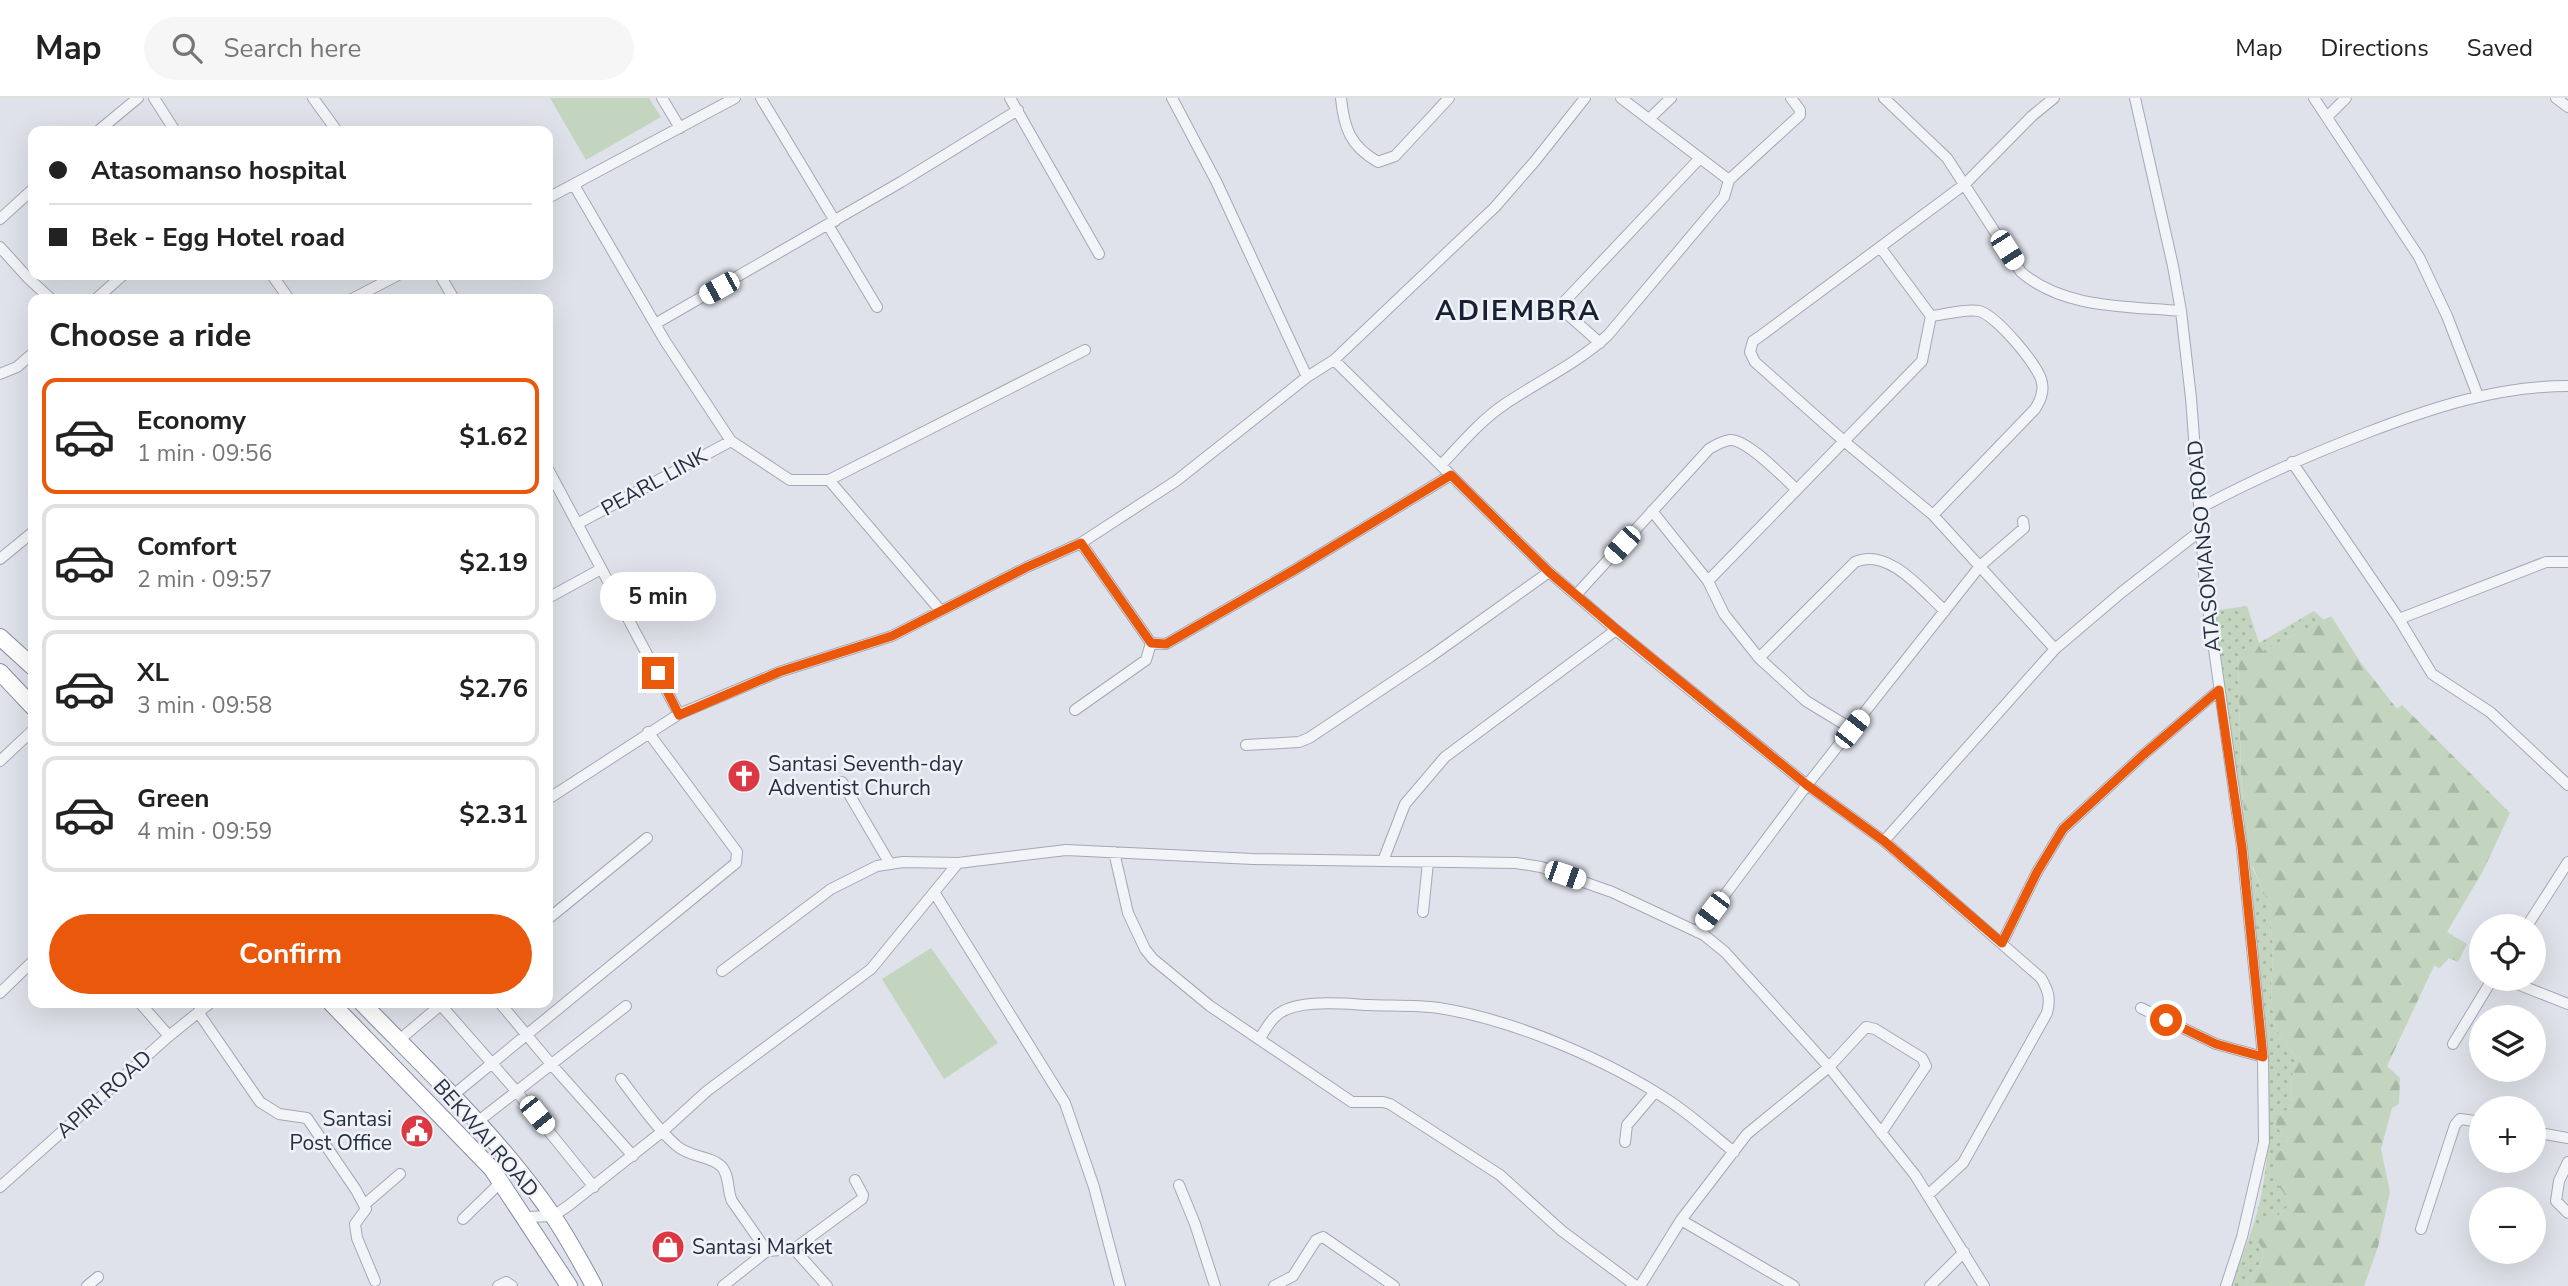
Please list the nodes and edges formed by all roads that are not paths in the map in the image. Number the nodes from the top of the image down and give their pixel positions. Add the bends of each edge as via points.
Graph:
1 (138, 98) edge
2 (154, 98) edge
3 (314, 98) edge
4 (662, 98) edge
5 (735, 98) edge
6 (761, 98) edge
7 (1010, 98) edge
8 (1172, 98) edge
9 (1341, 98) edge
10 (1449, 98) edge
11 (1585, 98) edge
12 (1621, 98) edge
13 (1671, 98) edge
14 (1791, 98) edge
15 (1884, 98) edge
16 (2054, 98) edge
17 (2135, 98) edge
18 (2314, 98) edge
19 (2346, 98) edge
20 (2556, 98) edge
21 (722, 101) edge
22 (2568, 107) edge
23 (1018, 110) junction
24 (2327, 117) junction
25 (1649, 119) junction
26 (104, 126) edge
27 (172, 126) edge
28 (334, 126) edge
29 (680, 128) junction
30 (1700, 158) junction
31 (1729, 180) junction
32 (1965, 184) junction
33 (574, 185) junction
34 (28, 194) edge
35 (553, 196) edge
36 (0, 219) edge
37 (831, 223) junction
38 (0, 247) edge
39 (1880, 247) junction
40 (1099, 254) dead end
41 (28, 278) edge
42 (30, 280) edge
43 (117, 280) edge
44 (388, 280) edge
45 (46, 294) edge
46 (102, 294) edge
47 (362, 294) edge
48 (877, 307) dead end
49 (2180, 311) junction
50 (1931, 316) junction
51 (655, 324) junction
52 (1600, 343) junction
53 (1085, 350) dead end
54 (28, 357) edge
55 (1334, 360) junction
56 (0, 374) edge
57 (1307, 377) junction
58 (2568, 386) edge
59 (2478, 396) junction
60 (731, 441) junction
61 (1844, 442) junction
62 (2292, 461) junction
63 (1441, 464) junction
64 (1451, 475) junction
65 (553, 478) edge
66 (829, 480) junction
67 (1796, 489) junction
68 (2200, 508) junction
69 (1652, 511) junction
70 (1933, 515) junction
71 (2023, 521) dead end
72 (578, 524) junction
73 (2200, 531) junction
74 (28, 536) edge
75 (1081, 543) junction
76 (0, 559) edge
77 (2568, 562) edge
78 (1980, 566) junction
79 (601, 569) junction
80 (1549, 572) junction
81 (1708, 580) junction
82 (553, 595) edge
83 (1576, 595) junction
84 (940, 610) junction
85 (1945, 611) junction
86 (2399, 619) junction
87 (1616, 629) junction
88 (0, 637) edge
89 (1151, 643) junction
90 (2055, 649) junction
91 (1759, 658) junction
92 (28, 662) edge
93 (0, 672) edge
94 (2219, 690) junction
95 (28, 702) edge
96 (1075, 710) dead end
97 (679, 715) junction
98 (1852, 729) junction
99 (648, 732) junction
100 (28, 735) edge
101 (1246, 746) dead end
102 (0, 761) edge
103 (842, 782) dead end
104 (1807, 785) junction
105 (2568, 785) edge
106 (553, 796) edge
107 (647, 838) dead end
108 (1884, 841) junction
109 (1114, 852) junction
110 (1383, 861) junction
111 (1428, 862) junction
112 (2568, 862) edge
113 (958, 863) junction
114 (890, 864) junction
115 (934, 892) junction
116 (1423, 912) dead end
117 (2535, 914) edge
118 (553, 915) edge
119 (1697, 932) junction
120 (2002, 943) junction
121 (28, 966) edge
122 (722, 971) dead end
123 (2485, 991) edge
124 (2535, 991) edge
125 (0, 993) edge
126 (2568, 1004) edge
127 (626, 1006) dead end
128 (144, 1008) edge
129 (203, 1008) edge
130 (336, 1008) edge
131 (367, 1008) edge
132 (436, 1008) edge
133 (444, 1008) edge
134 (505, 1008) edge
135 (2141, 1008) dead end
136 (198, 1012) junction
137 (528, 1034) junction
138 (169, 1036) junction
139 (1260, 1038) junction
140 (398, 1041) junction
141 (2453, 1044) dead end
142 (2263, 1057) junction
143 (491, 1063) junction
144 (551, 1064) junction
145 (1829, 1067) junction
146 (621, 1079) dead end
147 (517, 1091) junction
148 (1655, 1092) junction
149 (452, 1096) junction
150 (2469, 1120) edge
151 (476, 1122) junction
152 (663, 1131) junction
153 (1881, 1133) junction
154 (2546, 1134) edge
155 (2568, 1138) edge
156 (1625, 1142) dead end
157 (1734, 1152) junction
158 (633, 1156) junction
159 (2568, 1162) edge
160 (400, 1174) dead end
161 (855, 1180) dead end
162 (501, 1182) junction
163 (1179, 1185) dead end
164 (0, 1187) edge
165 (594, 1187) junction
166 (1929, 1194) junction
167 (363, 1205) junction
168 (2568, 1213) edge
169 (553, 1216) junction
170 (526, 1217) junction
171 (463, 1219) dead end
172 (1681, 1220) junction
173 (2421, 1228) dead end
174 (794, 1249) junction
175 (767, 1251) junction
176 (1964, 1252) junction
177 (98, 1277) dead end
178 (375, 1281) dead end
179 (728, 1284) edge
180 (566, 1285) edge
181 (88, 1286) edge
182 (498, 1286) edge
183 (512, 1286) edge
184 (594, 1286) edge
185 (827, 1286) edge
186 (1120, 1286) edge
187 (1215, 1286) edge
188 (1274, 1286) edge
189 (1394, 1286) edge
190 (1638, 1286) edge
191 (1794, 1286) edge
192 (1930, 1286) edge
193 (1984, 1286) edge
194 (2226, 1286) edge

1 - 26 street
2 - 27 street
3 - 28 street
4 - 29 street
5 - 21 street
6 - 37 street
7 - 23 street
8 - 57 street
9 - 10 street via 1343,121 1351,139 1378,162 1395,156
11 - 55 street via 1495,207
12 - 25 street
13 - 25 street
14 - 31 street via 1800,115
15 - 32 street via 1942,153
16 - 32 street
17 - 49 street, ATASOMANSO ROAD
18 - 24 street
19 - 24 street
20 - 22 street
21 - 29 street
23 - 37 street
23 - 40 street
24 - 59 street via 2418,257
25 - 30 street
29 - 33 street
30 - 31 street
30 - 52 street via 1563,303 1565,312
31 - 52 street via 1724,197
32 - 39 street
32 - 49 street via 2021,271 2034,282 2053,293 2093,303
33 - 35 street
33 - 51 street
34 - 36 street
37 - 48 street
37 - 51 street
38 - 41 street
39 - 50 street
39 - 61 street via 1751,345 1755,362
42 - 45 street
43 - 46 street
44 - 47 street
49 - 68 street, ATASOMANSO ROAD
50 - 61 street via 1922,361
50 - 70 street via 1985,314 2005,330 2040,375 2043,392 2035,409
51 - 60 street
52 - 63 street via 1502,406
53 - 66 street
54 - 56 street
55 - 57 street
55 - 63 street
57 - 75 street via 1177,481
58 - 59 street
59 - 62 street
60 - 66 street via 790,480
60 - 72 street, PEARL LINK
61 - 67 street
61 - 70 street
62 - 68 street
62 - 86 street
63 - 64 street
64 - 80 street
64 - 89 street via 1166,644
65 - 72 street
66 - 84 street
67 - 69 street via 1747,446 1730,440 1709,449
67 - 81 street
68 - 73 street, ATASOMANSO ROAD
69 - 81 street
69 - 83 street
70 - 78 street
71 - 78 street via 2024,528
72 - 79 street
73 - 90 street
73 - 94 street, ATASOMANSO ROAD
74 - 76 street
75 - 84 street
75 - 89 street
77 - 86 street via 2546,562
78 - 85 street
78 - 90 street
79 - 82 street
79 - 97 street
80 - 83 street
80 - 101 street via 1309,738
81 - 91 street via 1724,614
83 - 87 street
84 - 97 street via 892,636 779,672
85 - 91 street via 1893,565 1865,558 1855,562
85 - 98 street
86 - 105 street via 2432,674 2490,712
87 - 104 street
87 - 110 street via 1445,757 1405,804
88 - 92 highway
89 - 96 street via 1146,660
90 - 108 street
91 - 98 street via 1806,701
93 - 95 highway
94 - 120 street via 2063,829
94 - 142 street, ATASOMANSO ROAD via 2242,848
97 - 99 street
98 - 104 street
99 - 106 street
99 - 137 street via 737,852 736,863
100 - 102 street
103 - 114 street
104 - 108 street
104 - 119 street
107 - 118 street
108 - 120 street
109 - 110 street
109 - 113 street via 1066,850
109 - 139 street via 1128,913 1145,949 1210,1006
110 - 111 street
111 - 116 street
111 - 119 street via 1541,867 1612,892
112 - 117 street
113 - 114 street
113 - 115 street
114 - 122 street via 831,889
115 - 152 street via 871,968 707,1091
115 - 186 street via 1065,1103 1094,1187
119 - 145 street via 1725,952
120 - 166 street via 2041,978 2048,990 2047,1013 1963,1163
121 - 125 street
123 - 141 street
124 - 126 street
127 - 144 street
128 - 138 street
129 - 136 street, APIRI ROAD
130 - 162 highway, BEKWAI ROAD
131 - 140 highway, BEKWAI ROAD
132 - 140 street
133 - 143 street
134 - 137 street
135 - 142 street via 2216,1044
136 - 138 street, APIRI ROAD
136 - 167 street via 260,1102 278,1114 307,1118
137 - 143 street
137 - 144 street
138 - 164 street, APIRI ROAD
139 - 148 street via 1274,1017 1288,1009 1324,1003 1438,1008 1553,1042
139 - 190 street via 1352,1102 1390,1104 1500,1175 1562,1231
140 - 149 highway, BEKWAI ROAD
142 - 194 street, ATASOMANSO ROAD via 2264,1142
143 - 147 street
143 - 149 street
144 - 147 street
144 - 158 street
145 - 153 street
145 - 153 street via 1870,1027 1925,1061 1924,1072
145 - 157 street via 1762,1121
146 - 152 street
147 - 151 street
147 - 165 street
148 - 156 street via 1627,1125
148 - 157 street
149 - 151 highway, BEKWAI ROAD
150 - 173 street via 2460,1119 2455,1125
151 - 169 highway, BEKWAI ROAD
152 - 158 street
152 - 175 street via 691,1156 709,1159 723,1168 727,1192
153 - 166 street
154 - 155 street
157 - 172 street
158 - 165 street
159 - 168 street via 2556,1201
160 - 167 street
161 - 174 street via 862,1199
162 - 170 highway, BEKWAI ROAD
162 - 171 street
163 - 187 street
165 - 169 street
166 - 176 street
167 - 178 street via 366,1209 355,1224 357,1238
169 - 170 street
169 - 184 highway, BEKWAI ROAD
170 - 180 highway, BEKWAI ROAD
172 - 190 street
172 - 191 street
174 - 175 street
174 - 185 street
175 - 179 street
176 - 192 street
176 - 193 street
177 - 181 street
182 - 183 street via 506,1282
188 - 189 street via 1293,1276 1316,1240 1324,1237

